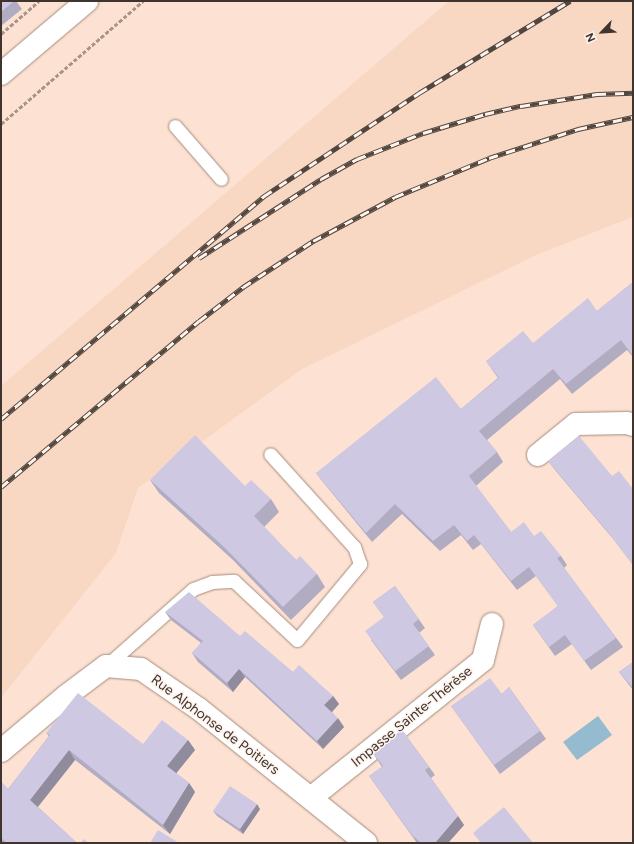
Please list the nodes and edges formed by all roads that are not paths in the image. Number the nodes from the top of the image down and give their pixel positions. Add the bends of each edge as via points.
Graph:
1 (87, 1) edge
2 (1, 74) edge
3 (175, 126) dead end
4 (221, 179) dead end
5 (633, 426) edge
6 (270, 454) dead end
7 (538, 455) dead end
8 (492, 624) dead end
9 (106, 666) junction
10 (1, 751) edge
11 (312, 797) junction
12 (366, 843) edge

1 - 2 street
3 - 4 lane
5 - 7 street via 626,423 576,424
6 - 9 lane via 354,547 360,564 297,640 234,581 212,582 193,589
8 - 11 street, Impasse Sainte-Thérèse via 483,660
9 - 10 street
9 - 11 street, Rue Alphonse de Poitiers via 141,669 199,709
11 - 12 street, Rue Alphonse de Poitiers

